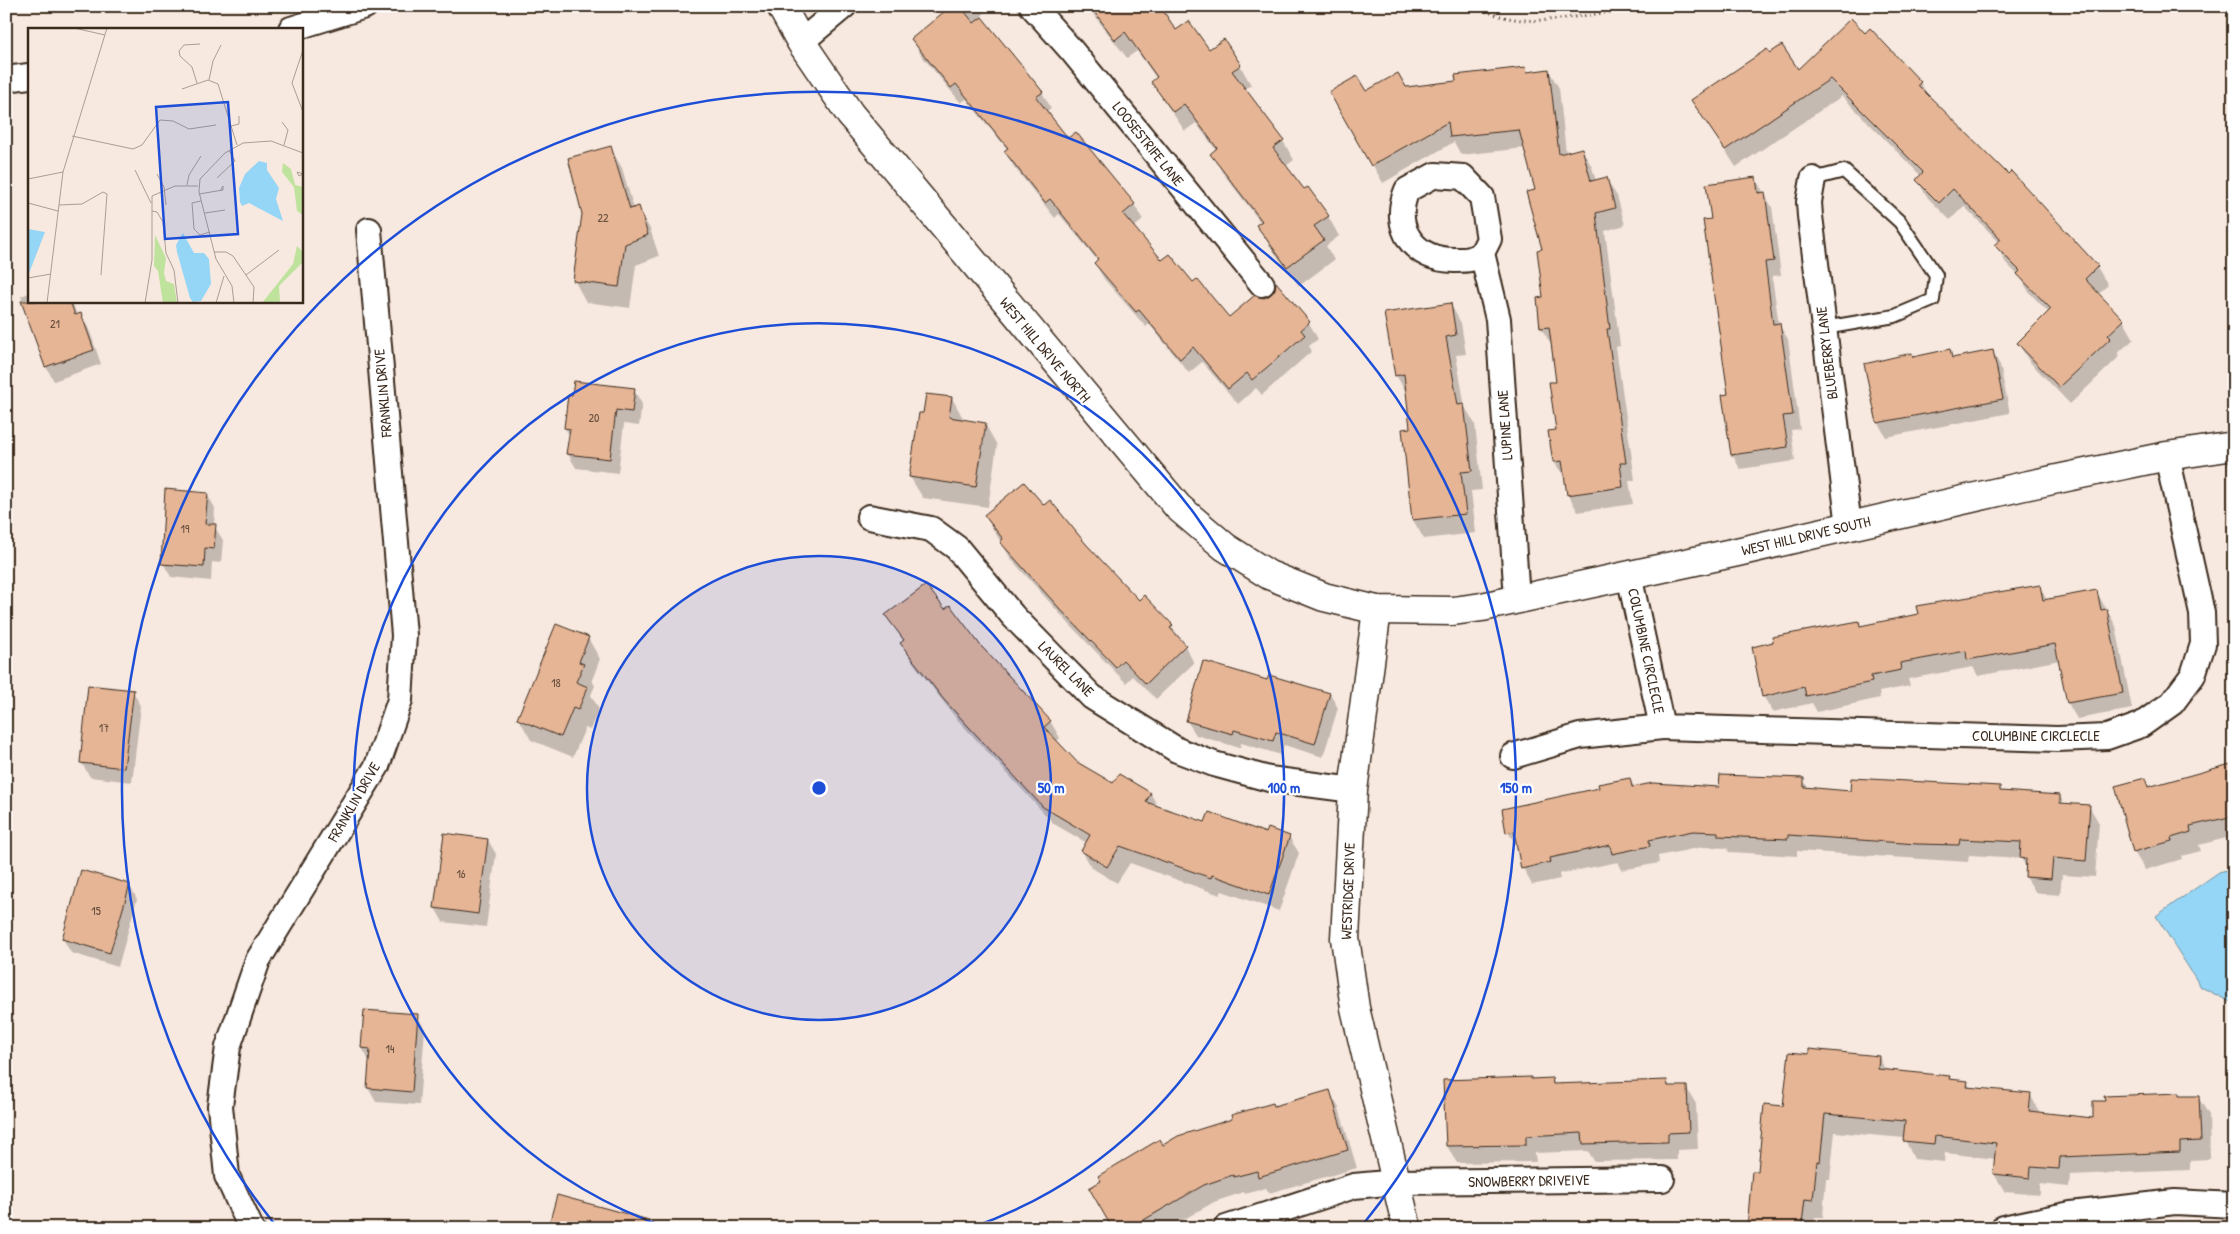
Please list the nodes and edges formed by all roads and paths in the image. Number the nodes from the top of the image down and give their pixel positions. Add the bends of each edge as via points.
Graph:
1 (365, 6) edge
2 (781, 6) edge
3 (844, 6) edge
4 (1032, 6) edge
5 (1476, 6) edge
6 (1689, 6) edge
7 (294, 28) edge
8 (801, 42) junction
9 (28, 76) edge
10 (6, 79) edge
11 (1814, 179) joint
12 (369, 230) dead end
13 (1482, 253) dead end
14 (1262, 284) dead end
15 (1824, 328) junction
16 (2234, 446) edge
17 (2167, 456) junction
18 (869, 518) dead end
19 (1849, 526) junction
20 (1629, 574) junction
21 (1517, 600) junction
22 (1377, 610) junction
23 (1662, 727) junction
24 (1513, 756) dead end
25 (1352, 790) junction
26 (1662, 1179) dead end
27 (1397, 1182) junction
28 (2234, 1205) edge
29 (251, 1228) edge
30 (1226, 1228) edge
31 (1407, 1228) edge
32 (2003, 1228) edge

1 - 7 street
2 - 8 street, WEST HILL DRIVE NORTH
3 - 8 street
4 - 14 street, LOOSESTRIFE LANE
5 - 6 path via 1493,16 1544,21
8 - 22 street, WEST HILL DRIVE NORTH via 850,114 1178,507 1225,547 1269,575 1324,597
9 - 10 street
11 - 15 street, BLUEBERRY LANE via 1809,202
11 - 15 lane via 1844,171 1900,222 1936,275 1933,300 1895,316
12 - 29 street, FRANKLIN DRIVE via 404,635 400,700 377,766 258,960 228,1047 220,1106 227,1176
13 - 21 street, LUPINE LANE via 1498,319
15 - 19 street, BLUEBERRY LANE
16 - 17 street, WEST HILL DRIVE SOUTH
17 - 19 street, WEST HILL DRIVE SOUTH
17 - 23 street, COLUMBINE CIRCLECLE via 2202,614 2203,644 2193,675 2172,703 2141,725 2107,737 2057,740
18 - 25 street, LAUREL LANE via 931,529 958,548 1013,616 1092,697 1177,750 1270,779
19 - 20 street, WEST HILL DRIVE SOUTH
20 - 21 street, WEST HILL DRIVE SOUTH
20 - 23 street, COLUMBINE CIRCLECLE
21 - 22 street, WEST HILL DRIVE SOUTH via 1453,611
22 - 25 street, WESTRIDGE DRIVE
23 - 24 street, COLUMBINE CIRCLECLE via 1580,736
25 - 27 street, WESTRIDGE DRIVE via 1345,938 1355,1008
26 - 27 street, SNOWBERRY DRIVEIVE
27 - 30 street, SNOWBERRY DRIVEIVE via 1354,1186
27 - 31 street, WESTRIDGE DRIVE
28 - 32 street via 2175,1202 2071,1214

